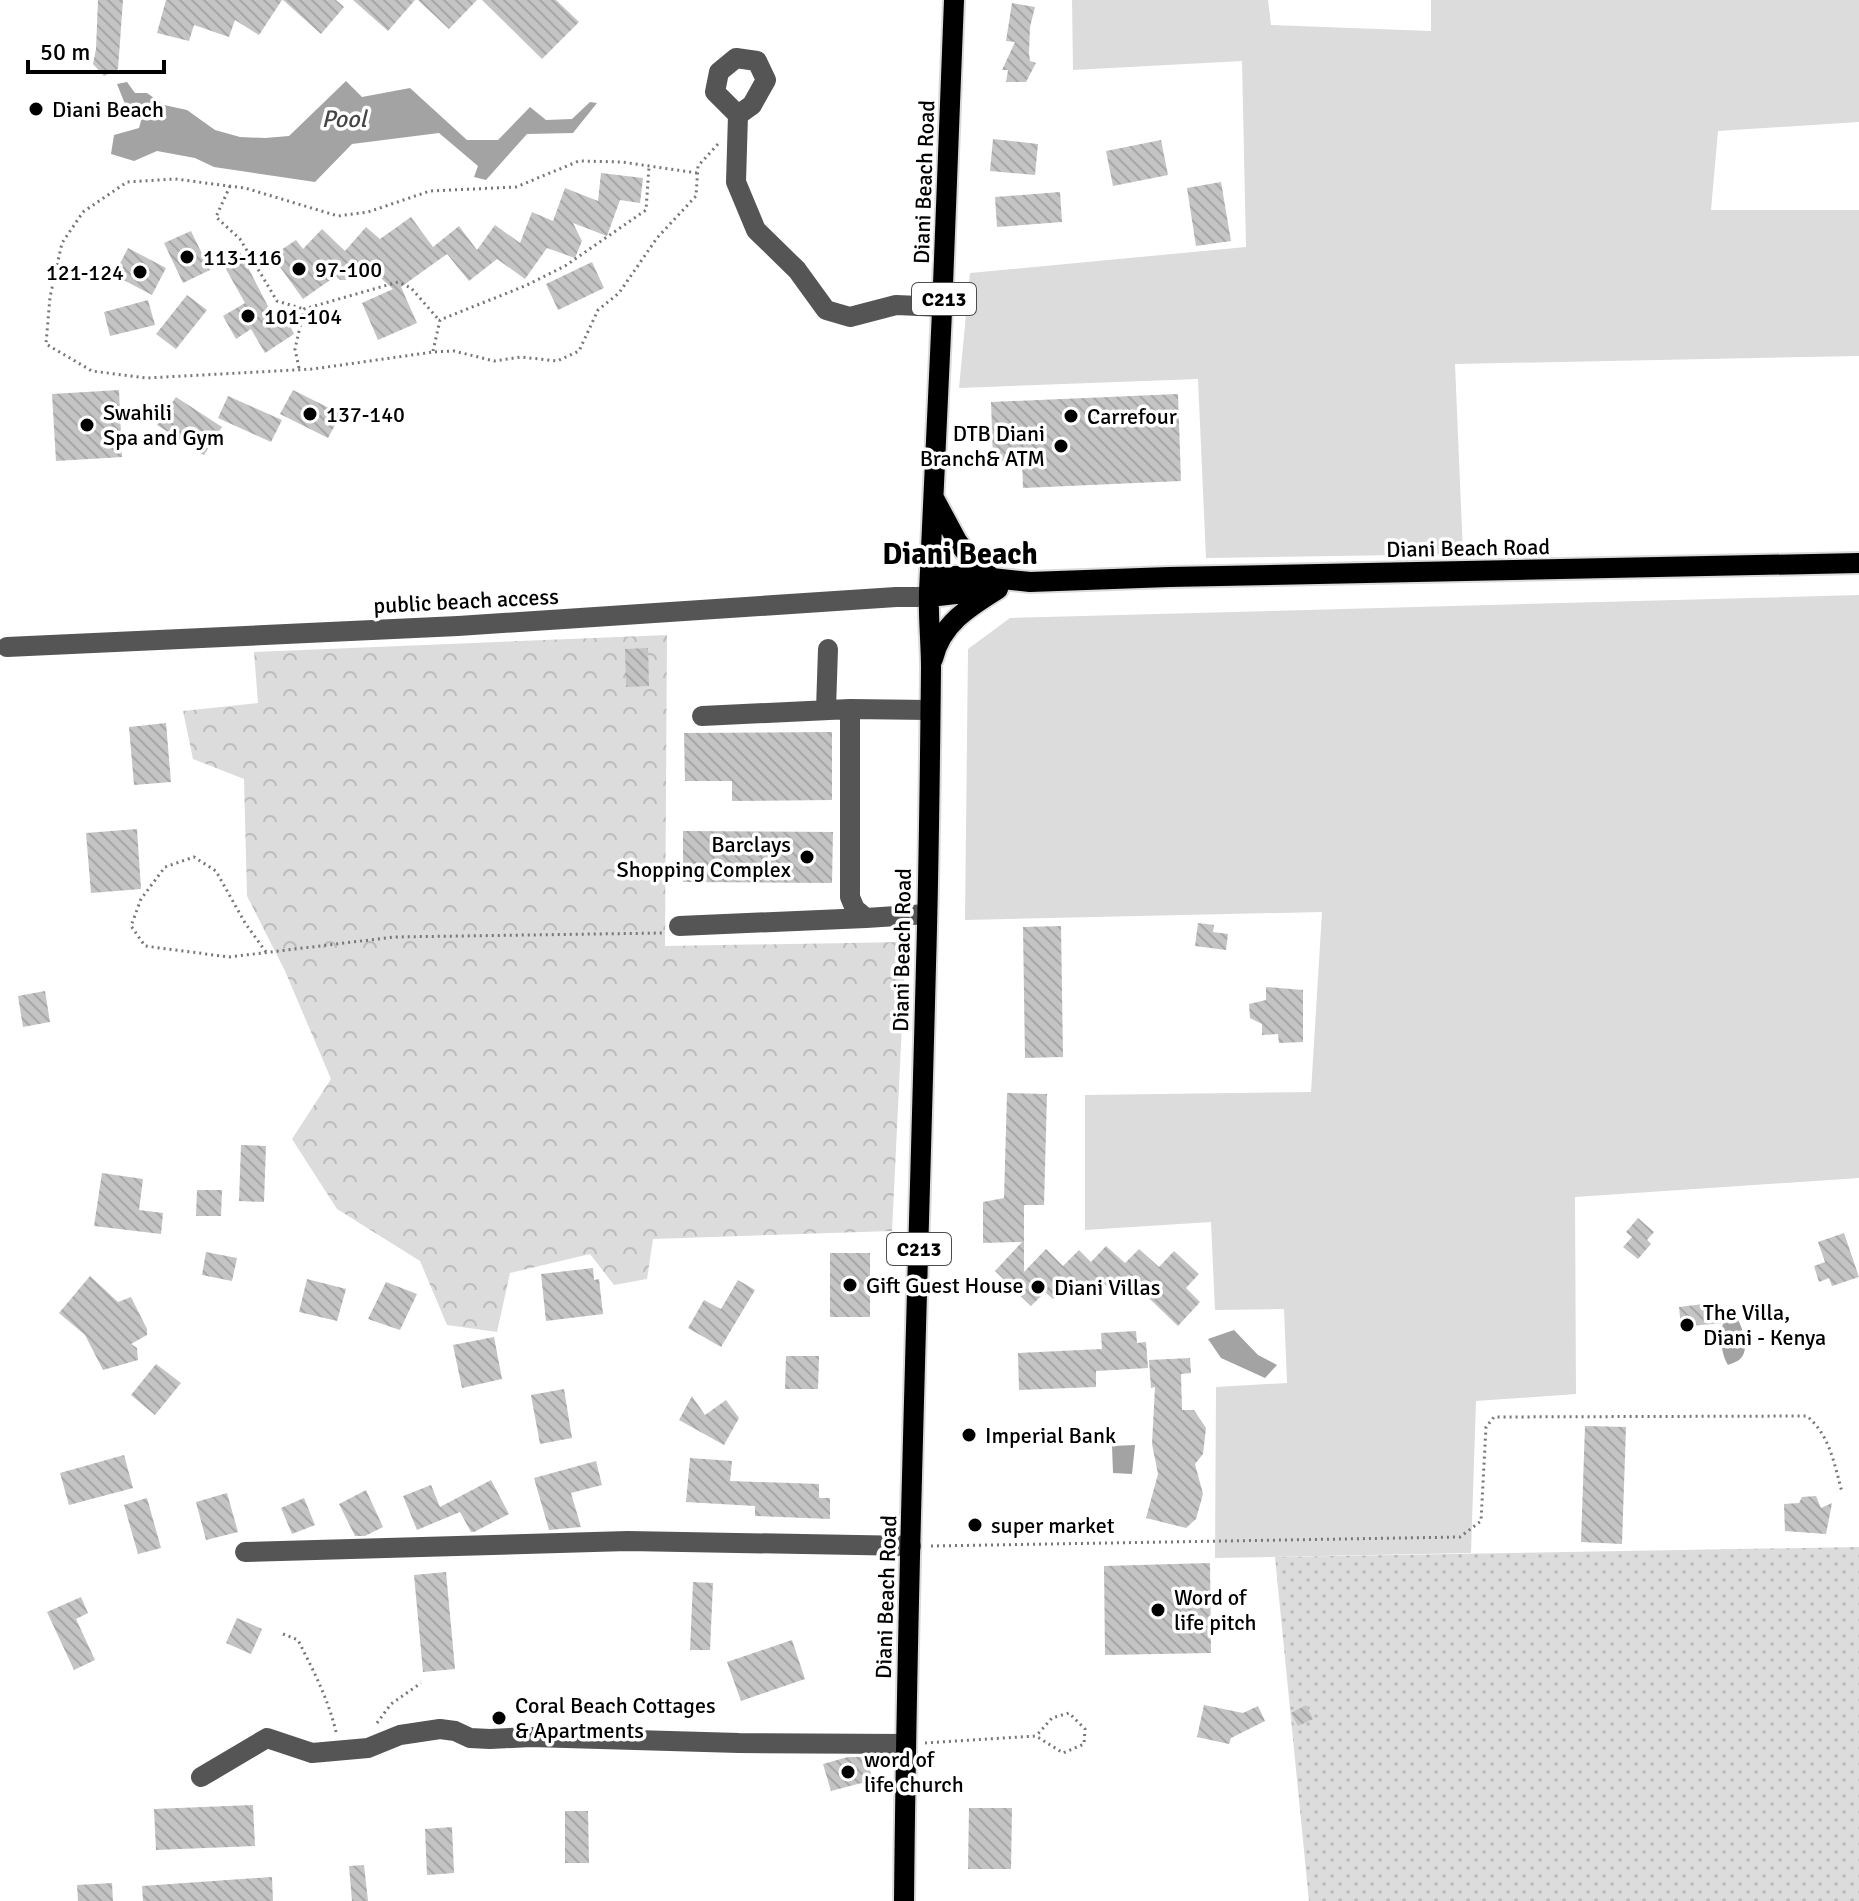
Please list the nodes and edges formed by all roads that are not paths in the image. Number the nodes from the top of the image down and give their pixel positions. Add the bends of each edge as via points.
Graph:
1 (954, 0) edge
2 (738, 115) dead end
3 (943, 307) junction
4 (935, 500) junction
5 (1859, 563) edge
6 (930, 576) junction
7 (996, 584) junction
8 (896, 597) junction
9 (929, 597) junction
10 (7, 647) dead end
11 (828, 649) dead end
12 (931, 669) junction
13 (826, 709) junction
14 (850, 709) junction
15 (929, 710) junction
16 (702, 716) dead end
17 (927, 914) junction
18 (866, 918) junction
19 (678, 930) road end
20 (911, 1546) junction
21 (245, 1552) dead end
22 (906, 1744) junction
23 (201, 1777) dead end
24 (904, 1901) edge

1 - 3 main road, Diani Beach Road / C213
2 - 3 street via 736,182 756,230 797,270 826,310 850,317 896,305
3 - 4 main road, Diani Beach Road / C213
4 - 6 main road, Diani Beach Road / C213
4 - 7 main road via 957,541
5 - 7 main road, Diani Beach Road
6 - 7 main road via 973,576
6 - 8 street
6 - 9 main road, Diani Beach Road / C213
7 - 9 main road
7 - 12 main road via 956,617 936,645
8 - 9 street, public beach access
8 - 10 street, public beach access via 474,625
9 - 12 main road, Diani Beach Road / C213
11 - 13 street
12 - 15 main road, Diani Beach Road / C213
13 - 14 street
13 - 16 street
14 - 15 street
14 - 18 street via 850,897
15 - 17 main road, Diani Beach Road / C213
17 - 18 street
17 - 20 main road, Diani Beach Road / C213
18 - 19 street
20 - 21 street via 628,1541
20 - 22 main road, Diani Beach Road / C213
22 - 23 street via 470,1738 440,1729 400,1735 368,1748 312,1753 267,1738
22 - 24 main road, Diani Beach Road / C213

